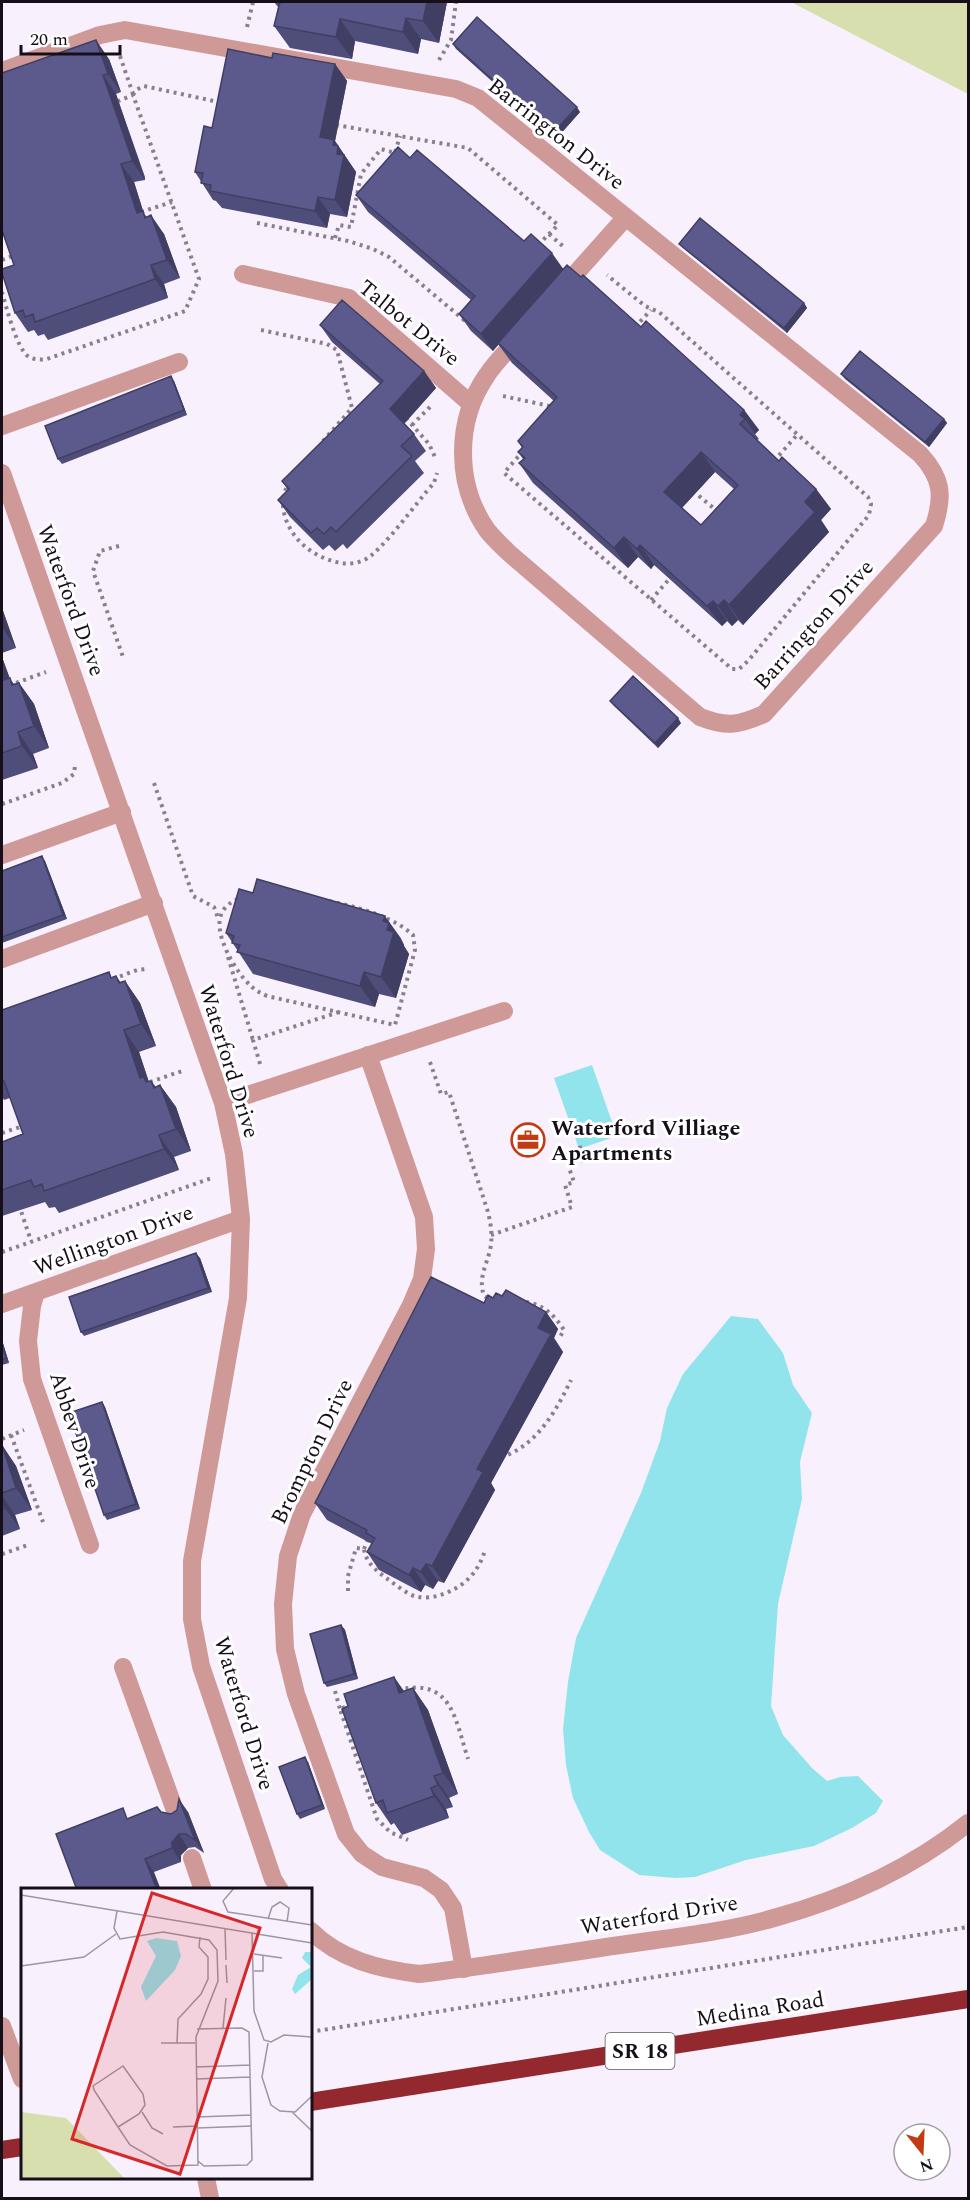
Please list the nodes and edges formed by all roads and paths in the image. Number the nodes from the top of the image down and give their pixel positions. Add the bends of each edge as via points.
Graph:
1 (253, 2) edge
2 (456, 2) edge
3 (247, 27) dead end
4 (112, 33) junction
5 (438, 62) dead end
6 (2, 71) edge
7 (133, 95) junction
8 (111, 103) edge
9 (227, 104) edge
10 (330, 123) edge
11 (400, 136) junction
12 (172, 202) junction
13 (138, 214) edge
14 (626, 217) junction
15 (257, 222) edge
16 (335, 238) junction
17 (533, 250) edge
18 (24, 252) edge
19 (2, 260) edge
20 (588, 260) junction
21 (243, 274) dead end
22 (2, 292) edge
23 (547, 306) edge
24 (651, 310) junction
25 (472, 312) edge
26 (532, 324) edge
27 (261, 330) dead end
28 (629, 334) edge
29 (179, 362) dead end
30 (475, 397) junction
31 (361, 406) edge
32 (352, 408) junction
33 (404, 416) edge
34 (553, 416) edge
35 (2, 426) edge
36 (796, 435) junction
37 (525, 449) edge
38 (314, 450) edge
39 (437, 459) dead end
40 (767, 468) edge
41 (438, 470) dead end
42 (2, 473) edge
43 (292, 476) edge
44 (689, 487) edge
45 (7, 508) edge
46 (724, 517) edge
47 (119, 546) dead end
48 (673, 575) edge
49 (651, 600) junction
50 (123, 657) dead end
51 (46, 672) dead end
52 (2, 688) edge
53 (75, 760) dead end
54 (154, 783) dead end
55 (2, 804) edge
56 (122, 812) junction
57 (2, 855) edge
58 (154, 903) junction
59 (219, 919) junction
60 (222, 936) junction
61 (2, 959) edge
62 (154, 976) dead end
63 (103, 982) edge
64 (504, 1011) dead end
65 (340, 1012) junction
66 (422, 1038) junction
67 (253, 1040) junction
68 (368, 1055) junction
69 (181, 1059) dead end
70 (184, 1070) junction
71 (188, 1081) dead end
72 (141, 1085) edge
73 (268, 1088) junction
74 (223, 1103) junction
75 (34, 1122) edge
76 (2, 1133) edge
77 (579, 1144) dead end
78 (215, 1176) dead end
79 (18, 1200) edge
80 (241, 1219) junction
81 (492, 1235) junction
82 (31, 1242) junction
83 (2, 1252) edge
84 (36, 1292) junction
85 (520, 1302) edge
86 (496, 1303) edge
87 (2, 1304) edge
88 (560, 1337) dead end
89 (571, 1380) dead end
90 (11, 1435) dead end
91 (492, 1457) edge
92 (44, 1522) dead end
93 (370, 1536) edge
94 (28, 1545) dead end
95 (90, 1545) dead end
96 (364, 1549) junction
97 (485, 1550) dead end
98 (2, 1554) edge
99 (348, 1591) dead end
100 (123, 1667) dead end
101 (335, 1691) dead end
102 (392, 1691) edge
103 (350, 1706) edge
104 (340, 1709) junction
105 (468, 1759) dead end
106 (177, 1816) edge
107 (969, 1823) edge
108 (408, 1840) edge
109 (192, 1858) edge
110 (202, 1888) edge
111 (279, 1888) edge
112 (969, 1926) edge
113 (312, 1932) edge
114 (464, 1969) junction
115 (969, 1999) edge
116 (2, 2026) edge
117 (312, 2032) edge
118 (21, 2076) edge
119 (312, 2102) edge
120 (21, 2147) edge
121 (2, 2150) edge
122 (206, 2179) edge
123 (210, 2199) edge

1 - 3 path
2 - 5 path via 451,40
4 - 6 street, Barrington Drive
4 - 7 path
4 - 14 street, Barrington Drive via 125,30 456,89 477,98
7 - 8 path
7 - 9 path via 144,86
7 - 12 path
10 - 11 path
11 - 16 path via 395,153 381,149 361,174 351,227 339,225
11 - 17 path via 468,148 558,225
12 - 13 path
12 - 22 path via 199,279 185,311 38,360 21,349
14 - 20 street, Barrington Drive
14 - 30 street, Barrington Drive via 920,454 939,484 941,505 934,526 774,705 744,724 720,724 700,717 509,553 488,530 471,500 463,467 464,433
15 - 16 path
16 - 25 path via 389,258 464,320
18 - 19 path
20 - 23 street, Barrington Drive
20 - 24 path
21 - 30 street, Talbot Drive via 349,298
24 - 28 path
24 - 36 path via 659,312
26 - 30 street, Barrington Drive via 487,374
27 - 32 path via 327,344 337,350
29 - 35 street
30 - 34 path via 560,408
31 - 32 path
32 - 38 path
33 - 39 path
36 - 40 path
36 - 49 path via 868,497 872,510 748,661 739,669 732,669
37 - 49 path via 504,473
41 - 43 path via 434,483 365,560 343,564 309,550 286,521 283,499 285,485
42 - 45 street, Waterford Drive
44 - 46 path
45 - 56 street, Waterford Drive
47 - 50 path via 100,551 93,571
48 - 49 path
51 - 52 path
53 - 55 path via 70,778
54 - 59 path via 193,896 214,907
56 - 57 street
56 - 58 street, Waterford Drive
58 - 61 street
58 - 74 street, Waterford Drive
59 - 60 path
59 - 65 path via 232,902 255,893 338,903 405,928 413,935 415,950 395,1025
60 - 65 path via 233,963 258,992
60 - 67 path
62 - 63 path via 146,968
64 - 66 street
65 - 67 path
66 - 68 street
66 - 81 path via 441,1094 449,1092
67 - 73 path
68 - 73 street
68 - 114 street, Brompton Drive via 424,1217 426,1249 422,1279 302,1514 288,1556 283,1604 285,1649 346,1834 362,1854 382,1867 424,1878 441,1890 453,1908
69 - 70 path
70 - 71 path
70 - 72 path
73 - 74 street
74 - 80 street, Waterford Drive via 234,1154
75 - 76 path
77 - 81 path via 584,1160 568,1165 574,1182 565,1185 572,1207
78 - 82 path
79 - 82 path
80 - 84 street, Wellington Drive
80 - 111 street, Waterford Drive via 238,1298 192,1561 192,1619 201,1666
81 - 86 path via 481,1280 484,1296
82 - 83 path
84 - 87 street, Wellington Drive
84 - 95 street, Abbev Drive via 28,1341 32,1379
85 - 88 path via 534,1303 553,1316 564,1330
89 - 91 path via 531,1442 511,1454
90 - 92 path
93 - 96 path
94 - 98 path
96 - 97 path via 369,1563 415,1597 431,1597 465,1582 482,1562
96 - 99 path via 356,1548
100 - 106 street
101 - 104 path
102 - 105 path via 419,1687 443,1696 454,1714
103 - 104 path
104 - 108 path via 377,1819 390,1832
107 - 114 street, Waterford Drive via 894,1871 836,1899 773,1919
109 - 110 street
112 - 117 path
113 - 114 street, Waterford Drive via 349,1958 384,1970 419,1974
115 - 119 highway, Medina Road / SR 18
116 - 118 street
120 - 121 highway
122 - 123 street

